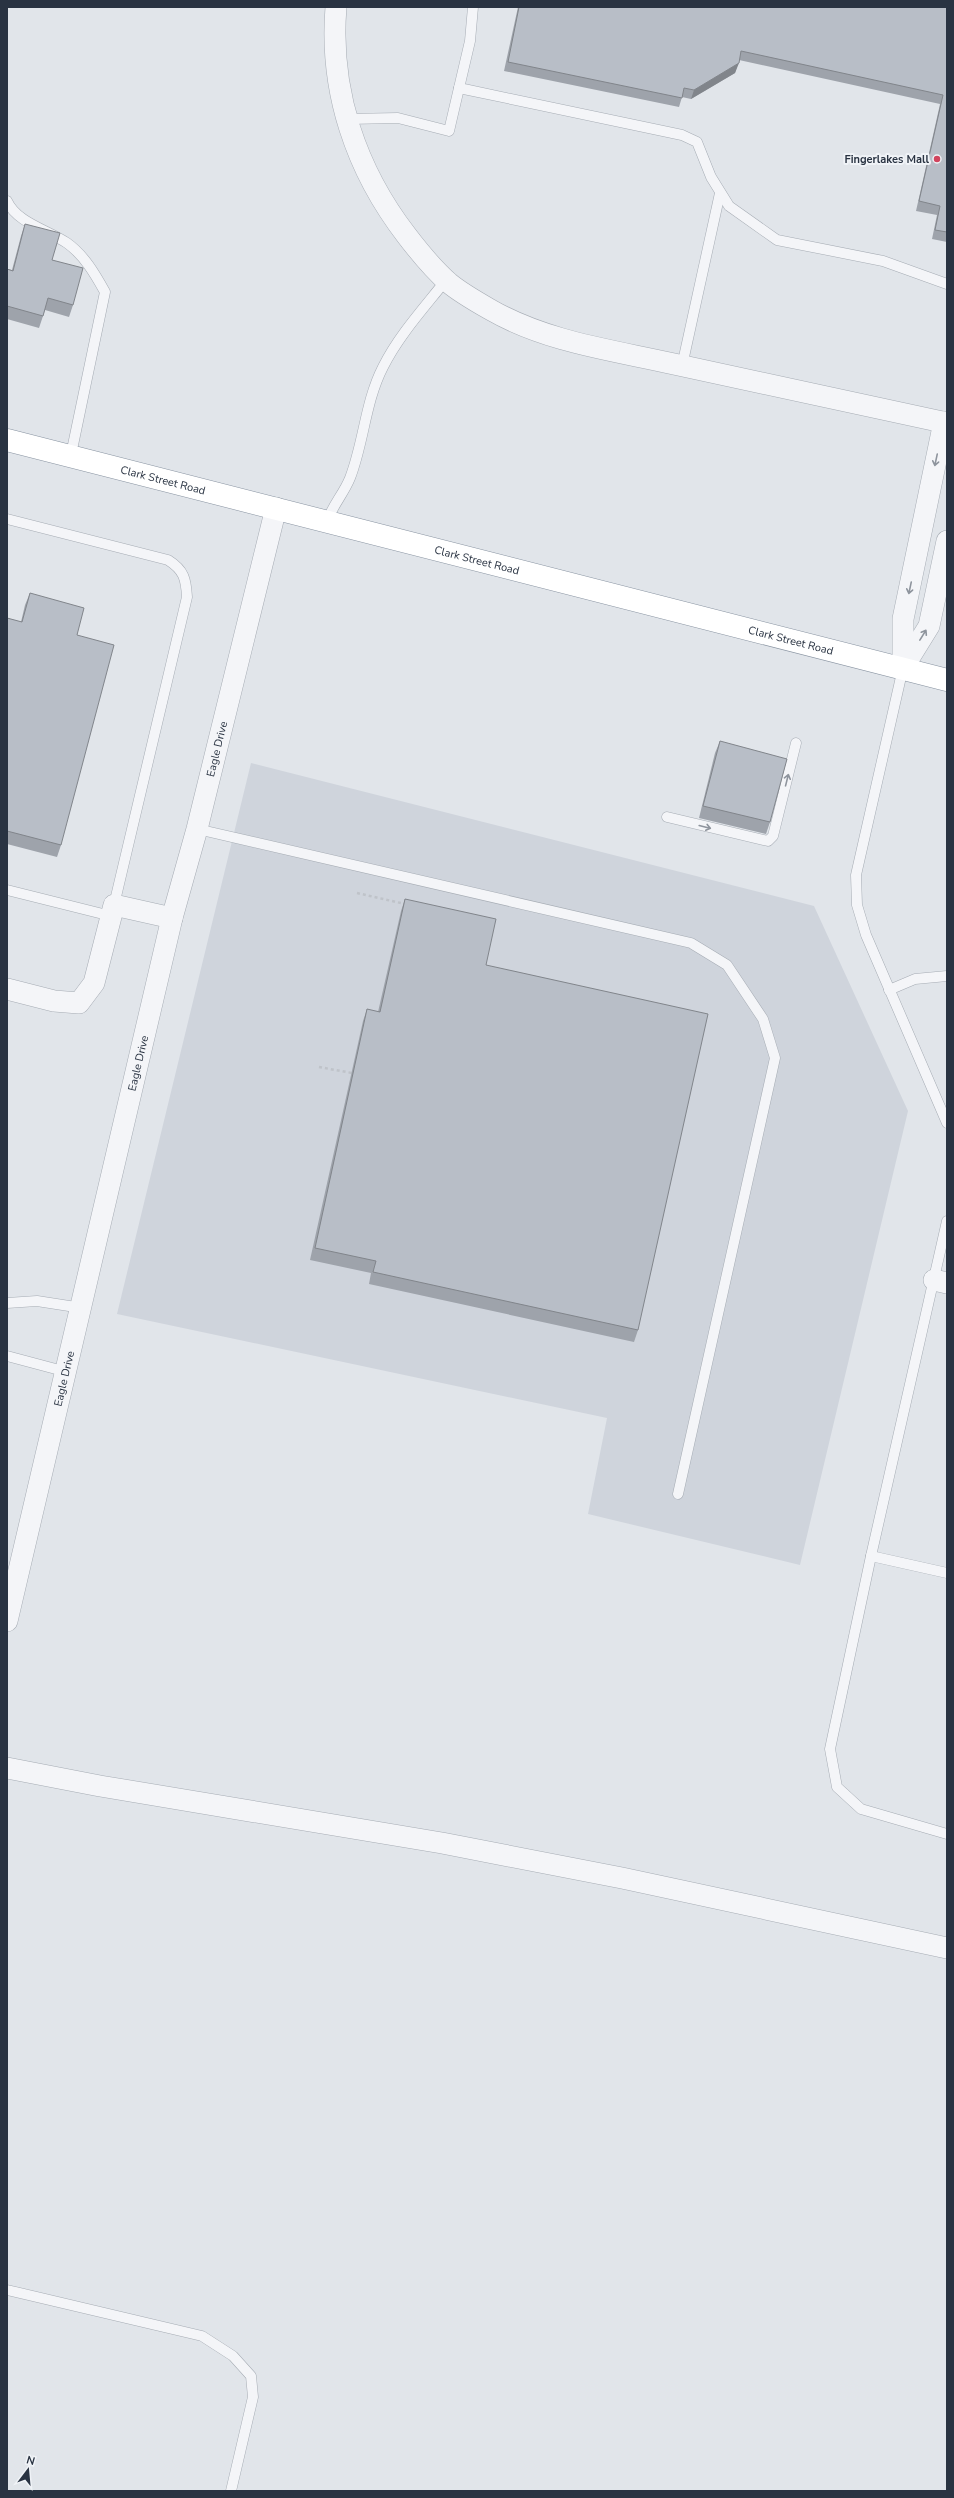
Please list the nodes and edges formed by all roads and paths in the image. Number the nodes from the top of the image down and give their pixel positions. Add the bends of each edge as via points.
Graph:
1 (336, 7) edge
2 (473, 7) edge
3 (459, 88) junction
4 (347, 118) junction
5 (720, 193) junction
6 (7, 201) edge
7 (446, 280) junction
8 (947, 284) edge
9 (682, 366) junction
10 (945, 422) edge
11 (7, 440) edge
12 (73, 445) dead end
13 (276, 508) junction
14 (7, 519) edge
15 (326, 521) junction
16 (947, 540) edge
17 (903, 668) junction
18 (947, 680) edge
19 (796, 743) dead end
20 (667, 817) dead end
21 (197, 830) junction
22 (7, 890) edge
23 (357, 893) dead end
24 (411, 905) edge
25 (112, 910) junction
26 (172, 918) junction
27 (947, 976) edge
28 (7, 989) edge
29 (889, 990) junction
30 (319, 1067) dead end
31 (352, 1074) edge
32 (947, 1123) edge
33 (947, 1221) edge
34 (940, 1281) edge
35 (7, 1303) edge
36 (82, 1308) junction
37 (7, 1356) edge
38 (67, 1372) junction
39 (678, 1494) dead end
40 (871, 1556) junction
41 (947, 1573) edge
42 (7, 1621) edge
43 (7, 1768) edge
44 (947, 1834) edge
45 (947, 1948) edge
46 (7, 2290) edge
47 (231, 2491) edge

1 - 4 street via 335,62 339,91
2 - 3 lane via 470,41
3 - 4 lane via 449,131 398,118
3 - 5 lane via 682,135 697,142
4 - 7 street via 362,163 391,215 424,258
5 - 8 lane via 729,206 778,240 883,262
5 - 9 lane
6 - 12 lane via 11,210 24,220 68,244 90,266 105,292
7 - 9 street via 491,310 554,338
7 - 15 lane via 400,339 384,365 368,404 350,478
9 - 10 street
10 -> 17 street via 903,619
11 - 13 highway, Clark Street Road
13 - 15 highway, Clark Street Road
13 - 21 street, Eagle Drive
14 - 25 lane via 168,560 180,568 186,580 187,598
15 - 17 highway, Clark Street Road
17 -> 16 street via 929,626
17 - 18 highway, Clark Street Road
17 - 29 lane via 856,875 859,912
20 -> 19 lane via 768,841 772,836
21 - 26 street, Eagle Drive
21 - 39 lane via 691,943 727,965 763,1019 775,1058
22 - 25 lane
23 - 24 path
25 - 26 street
25 - 28 street via 94,983 79,1002 54,1001
26 - 36 street, Eagle Drive
27 - 29 lane via 915,979
29 - 32 lane
30 - 31 path
33 - 34 lane
34 - 40 lane
35 - 36 lane via 37,1301
36 - 38 street, Eagle Drive
37 - 38 lane
38 - 42 street, Eagle Drive
40 - 41 lane
40 - 44 lane via 830,1749 837,1787 861,1809
43 - 45 street via 442,1843 622,1878
46 - 47 lane via 202,2336 233,2356 251,2376 253,2397

